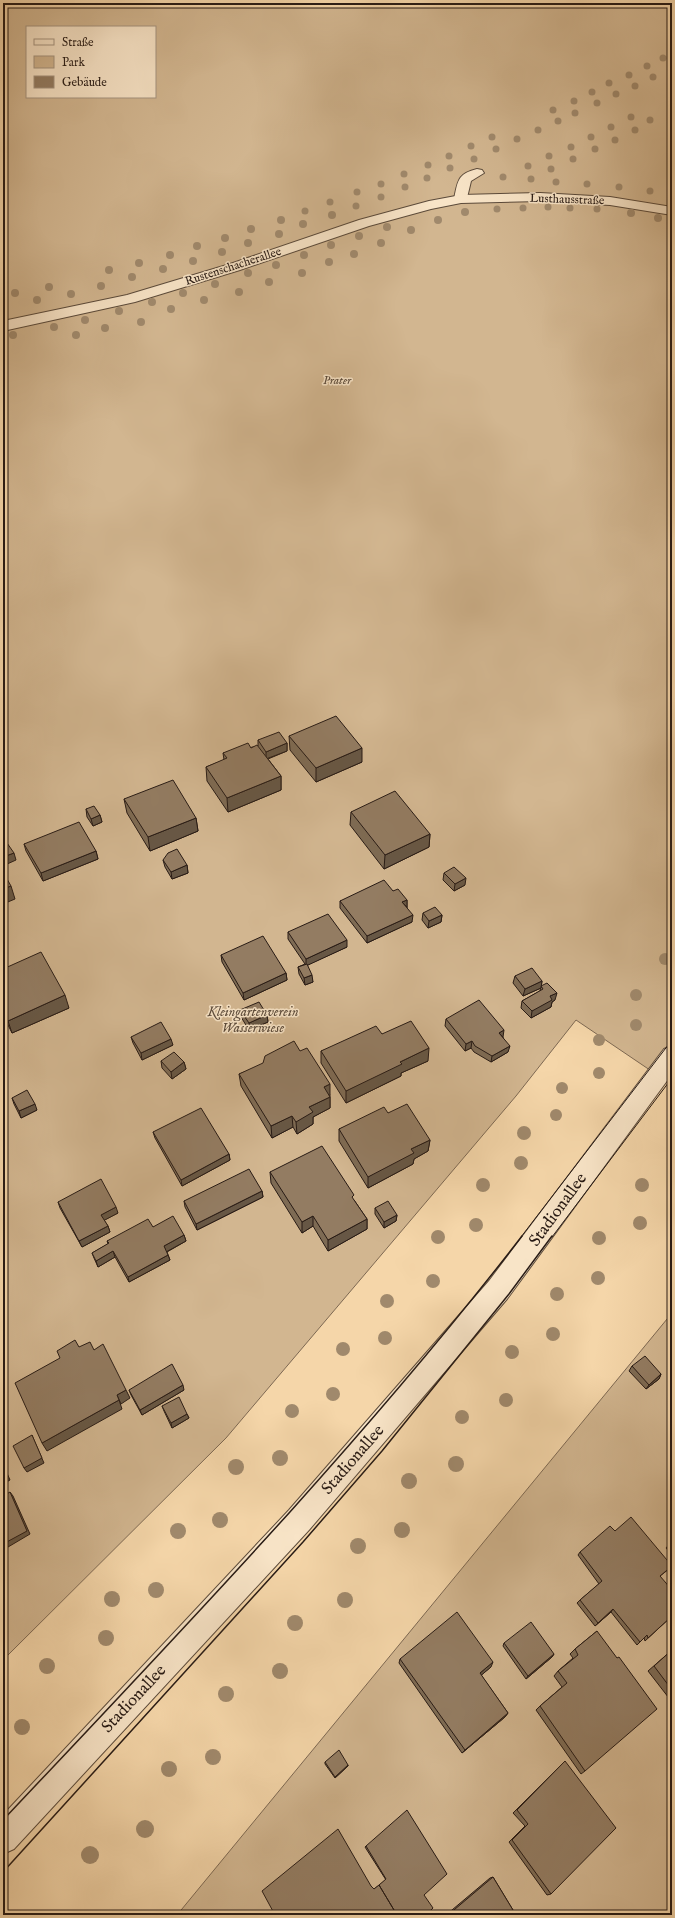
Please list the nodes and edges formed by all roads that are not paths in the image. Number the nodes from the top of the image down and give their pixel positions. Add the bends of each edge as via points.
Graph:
1 (477, 173) dead end
2 (461, 198) junction
3 (672, 211) edge
4 (3, 326) edge
5 (672, 1056) edge
6 (3, 1838) edge

1 - 2 street via 465,179
2 - 3 street, Lusthausstraße via 540,197 594,200
2 - 4 street, Rustenschacherallee via 364,223 130,299
5 - 6 street, Stadionallee via 498,1290 299,1520

